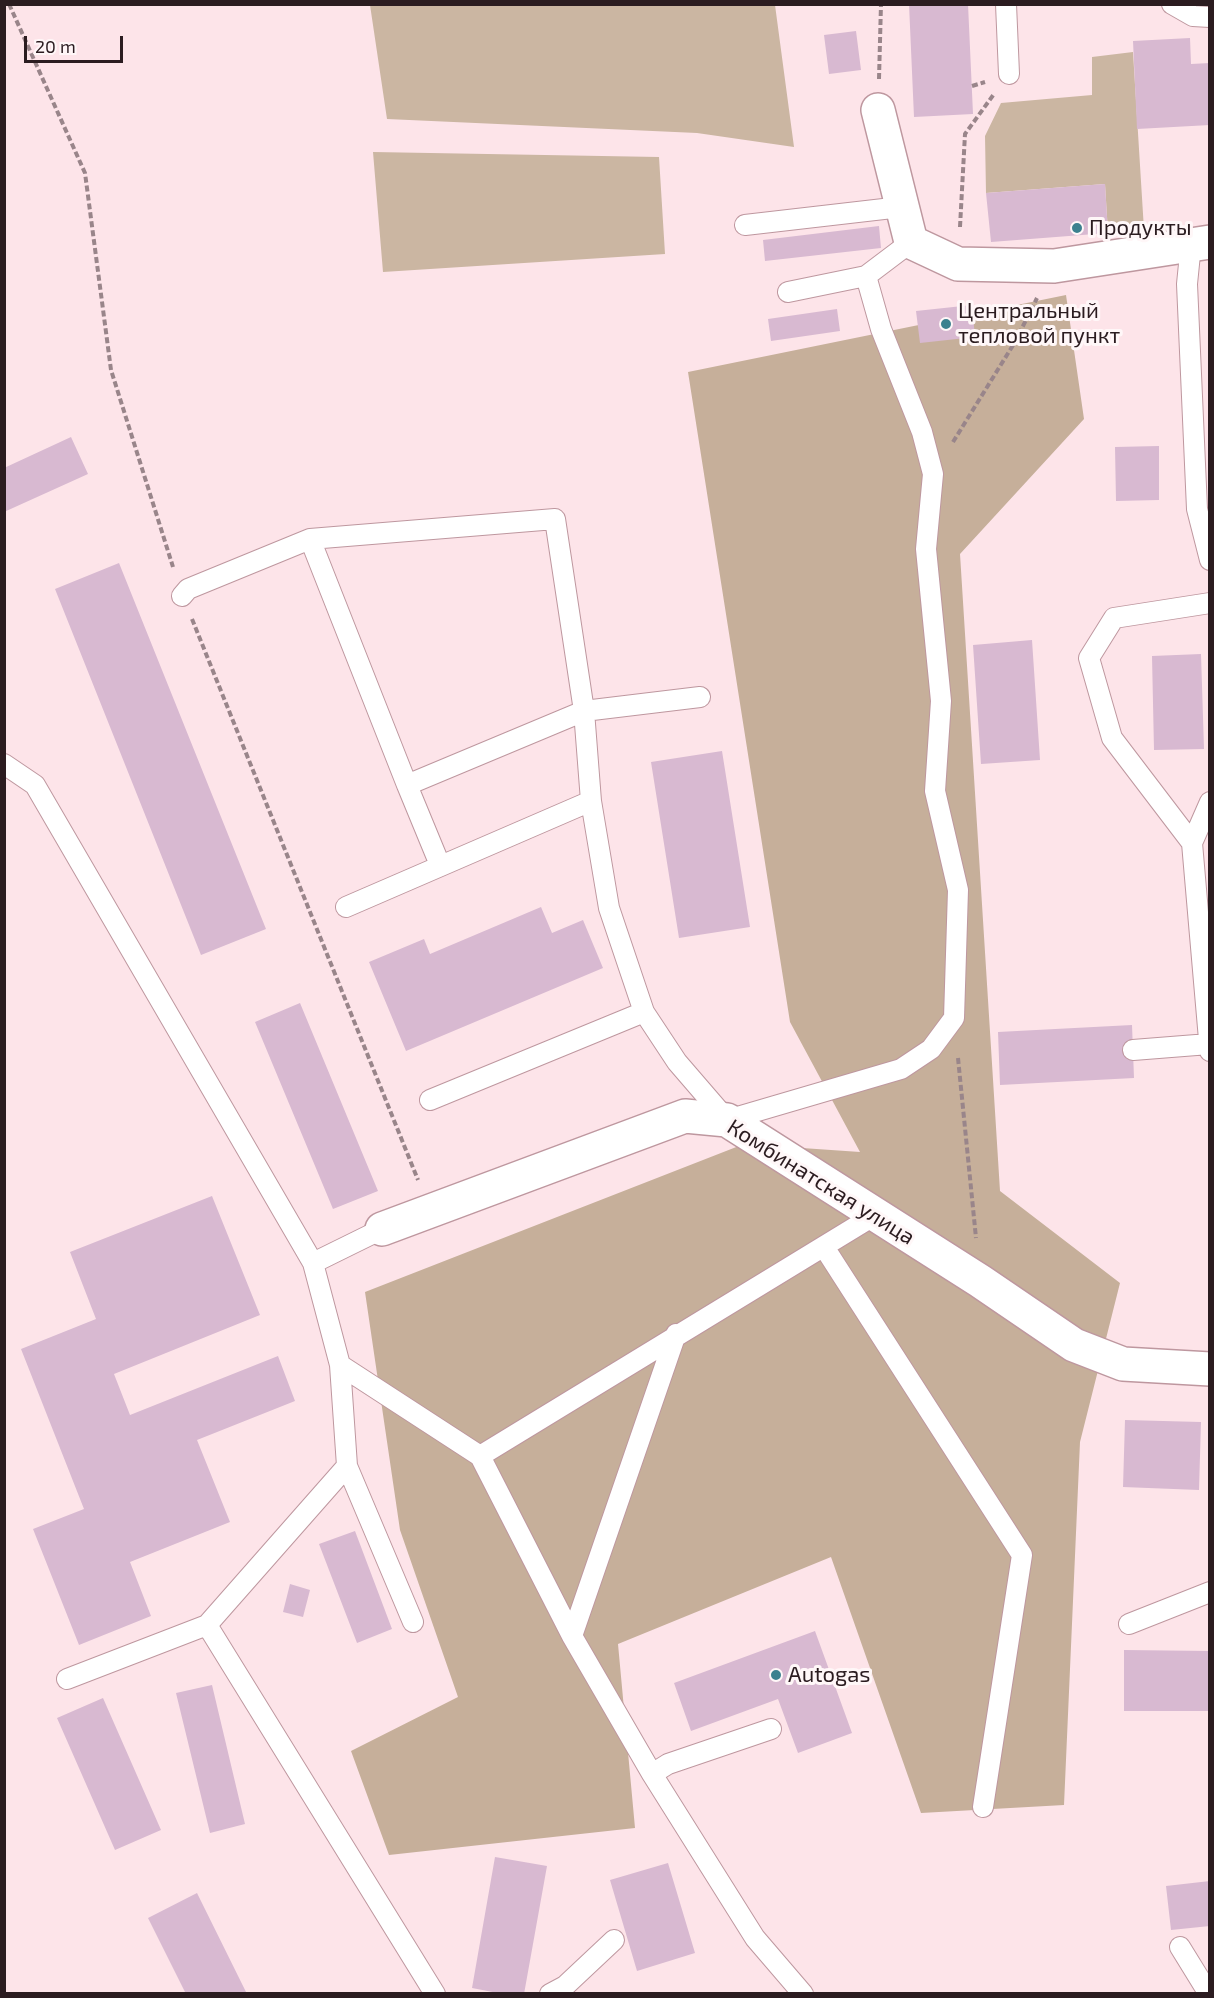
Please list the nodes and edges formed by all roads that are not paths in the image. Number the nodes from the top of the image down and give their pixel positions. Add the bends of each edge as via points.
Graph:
1 (1006, 4) edge
2 (1172, 4) edge
3 (1209, 17) edge
4 (1009, 74) road end
5 (878, 110) road end
6 (902, 207) junction
7 (745, 225) dead end
8 (911, 242) junction
9 (1200, 243) edge
10 (866, 276) junction
11 (788, 291) dead end
12 (1203, 509) edge
13 (310, 539) junction
14 (1209, 560) edge
15 (182, 596) dead end
16 (1209, 603) edge
17 (700, 697) dead end
18 (584, 711) junction
19 (4, 764) edge
20 (407, 785) junction
21 (591, 801) junction
22 (1209, 802) edge
23 (1192, 843) junction
24 (440, 865) junction
25 (346, 907) dead end
26 (644, 1012) junction
27 (1209, 1044) edge
28 (1133, 1050) dead end
29 (1209, 1051) edge
30 (430, 1100) dead end
31 (727, 1120) junction
32 (875, 1215) junction
33 (382, 1229) joint
34 (824, 1247) junction
35 (312, 1263) junction
36 (676, 1334) junction
37 (340, 1365) junction
38 (1209, 1369) edge
39 (480, 1456) junction
40 (347, 1466) junction
41 (1209, 1592) edge
42 (413, 1622) dead end
43 (1129, 1624) dead end
44 (207, 1625) junction
45 (572, 1636) junction
46 (67, 1679) dead end
47 (771, 1729) dead end
48 (652, 1774) junction
49 (983, 1807) dead end
50 (614, 1940) dead end
51 (1180, 1947) dead end
52 (435, 1994) edge
53 (550, 1994) edge
54 (803, 1994) edge
55 (1209, 1994) edge

1 - 4 lane
2 - 3 lane via 1193,16
5 - 6 street
6 - 7 lane
6 - 8 street
8 - 9 street via 958,264 1054,266
8 - 10 lane
9 - 12 lane via 1187,284
10 - 11 lane
10 - 31 lane via 881,329 922,432 933,474 926,549 941,701 935,791 958,890 954,1018 931,1049 901,1069
12 - 14 lane
13 - 15 lane via 188,589
13 - 18 lane via 555,519
13 - 20 lane
16 - 23 lane via 1114,618 1089,658 1112,738
17 - 18 lane
18 - 20 lane
18 - 21 lane
19 - 35 lane via 35,785
20 - 24 lane
21 - 24 lane
21 - 26 lane via 609,908
22 - 23 lane
23 - 27 lane
24 - 25 lane
26 - 30 lane
26 - 31 lane via 677,1062
27 - 28 lane
27 - 29 lane
31 - 32 street, Комбинатская улица
31 - 33 street, Комбинатская улица via 685,1116
32 - 34 lane
32 - 38 street, Комбинатская улица via 1074,1345 1124,1364
33 - 35 lane
34 - 36 lane
34 - 49 lane via 1022,1555
35 - 37 lane
36 - 39 lane
36 - 45 lane
37 - 39 lane
37 - 40 lane
39 - 45 lane
40 - 42 lane
40 - 44 lane
41 - 43 lane
44 - 46 lane
44 - 52 lane
45 - 48 lane
47 - 48 lane via 668,1764
48 - 54 lane via 755,1938
50 - 53 lane via 566,1986
51 - 55 lane

